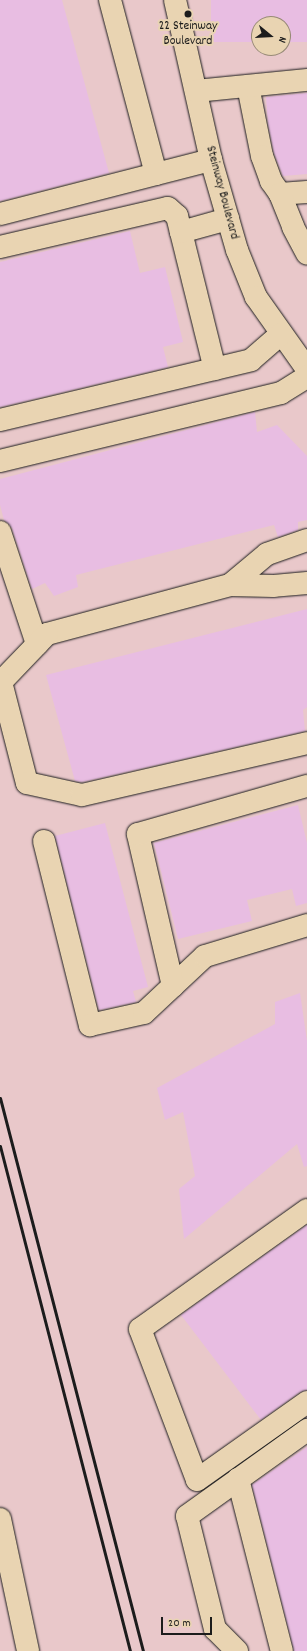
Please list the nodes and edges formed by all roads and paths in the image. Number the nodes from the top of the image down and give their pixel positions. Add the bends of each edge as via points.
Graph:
1 (110, 0) edge
2 (175, 0) edge
3 (307, 80) edge
4 (248, 86) junction
5 (196, 91) junction
6 (211, 160) junction
7 (156, 174) junction
8 (307, 192) edge
9 (280, 194) junction
10 (0, 214) edge
11 (228, 219) junction
12 (181, 232) junction
13 (0, 247) edge
14 (307, 253) edge
15 (281, 334) junction
16 (215, 369) junction
17 (307, 369) edge
18 (307, 377) edge
19 (0, 420) edge
20 (0, 461) edge
21 (0, 532) edge
22 (307, 540) edge
23 (307, 583) edge
24 (230, 585) junction
25 (37, 644) junction
26 (307, 742) edge
27 (307, 786) edge
28 (44, 842) dead end
29 (307, 925) edge
30 (173, 986) junction
31 (307, 1210) edge
32 (307, 1402) edge
33 (307, 1430) edge
34 (238, 1479) junction
35 (0, 1519) edge
36 (28, 1651) edge
37 (237, 1651) edge
38 (282, 1651) edge

1 - 7 street
2 - 5 street, Steinway Boulevard
3 - 4 street
4 - 5 street
4 - 9 street via 262,156 271,180
5 - 6 street, Steinway Boulevard
6 - 7 street
6 - 11 street, Steinway Boulevard
7 - 10 street
8 - 9 street
9 - 14 street
11 - 12 street
11 - 15 street, Steinway Boulevard via 237,250 256,297
12 - 13 street via 177,216 168,208
12 - 16 street
15 - 16 street via 251,360
15 - 17 street, Steinway Boulevard
16 - 19 street
18 - 20 street via 281,393
21 - 25 street
22 - 24 street via 266,554
23 - 24 street via 274,586
24 - 25 street via 47,634
25 - 26 street via 1,682 27,784 82,795
27 - 30 street via 138,834
28 - 30 street via 90,1025 144,1013
29 - 30 street via 205,956
31 - 32 street via 140,1329 197,1480
33 - 34 street
34 - 37 street via 187,1516 215,1629
34 - 38 street
35 - 36 street

